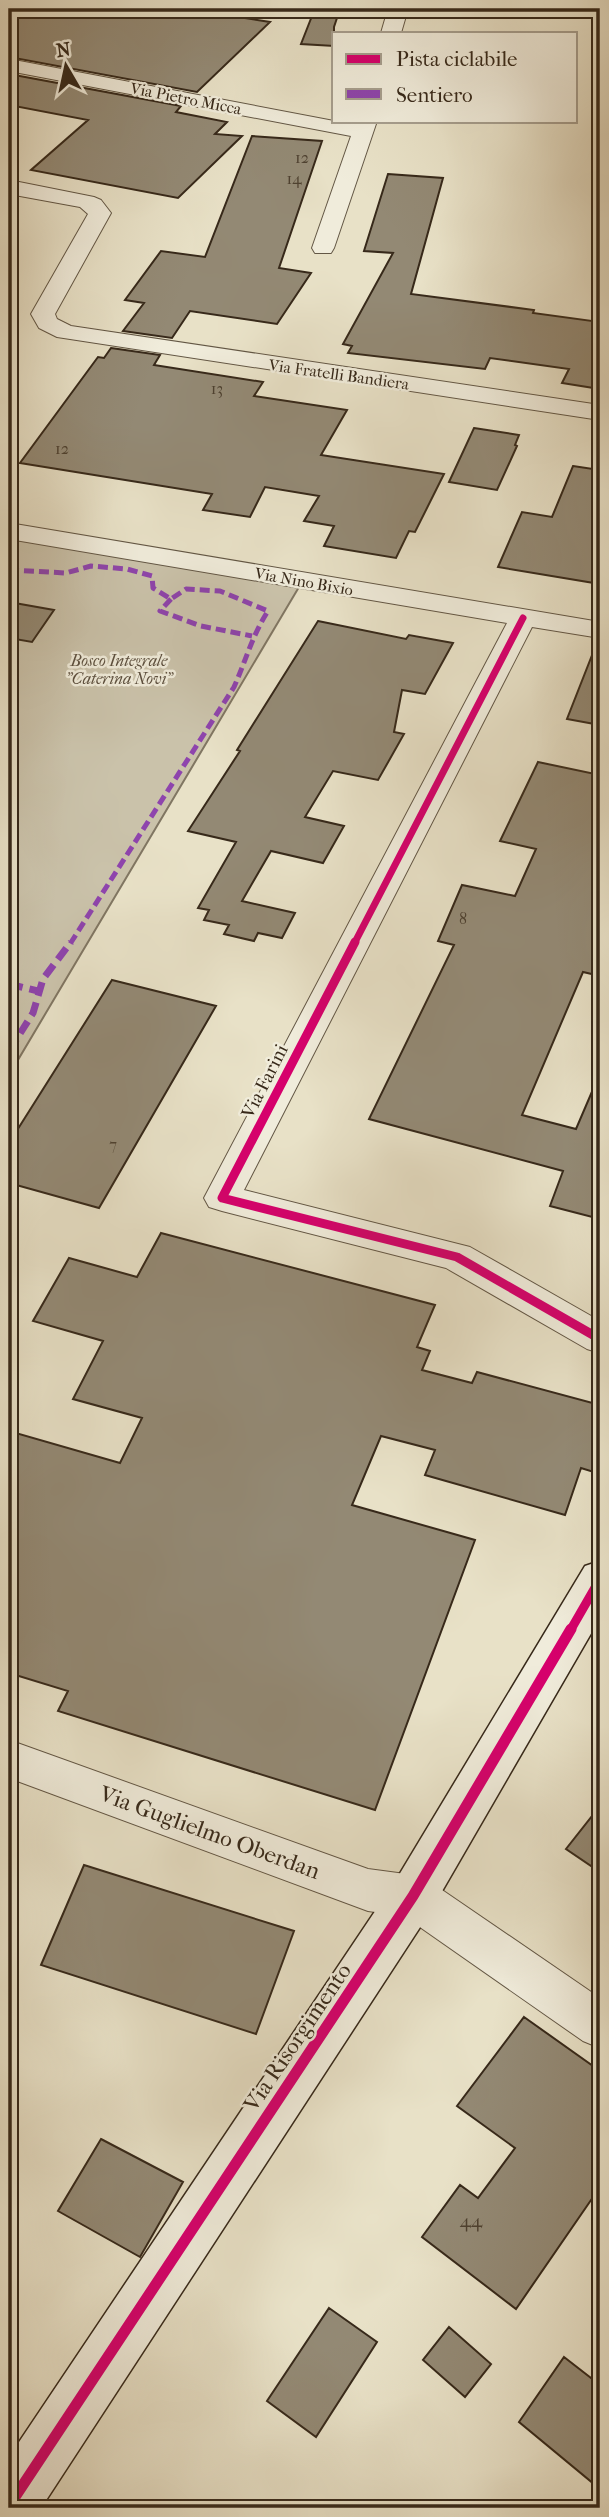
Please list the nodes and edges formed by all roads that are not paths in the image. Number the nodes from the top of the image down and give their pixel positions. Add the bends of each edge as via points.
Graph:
1 (398, 9) edge
2 (391, 32) edge
3 (9, 65) edge
4 (332, 120) edge
5 (343, 122) edge
6 (366, 126) edge
7 (9, 187) edge
8 (323, 248) dead end
9 (600, 413) edge
10 (9, 531) edge
11 (523, 618) junction
12 (600, 630) edge
13 (600, 1339) edge
14 (600, 1579) edge
15 (9, 1759) edge
16 (413, 1896) junction
17 (600, 2025) edge
18 (9, 2506) edge

1 - 2 street
3 - 4 street, Via Pietro Micca
5 - 6 street, Via Pietro Micca
6 - 8 street
7 - 9 street, Via Fratelli Bandiera via 99,209 98,220 43,314 47,323 78,335
10 - 11 street, Via Nino Bixio
11 - 12 street, Via Nino Bixio
11 - 13 street, Via Farini via 222,1198 457,1257
14 - 16 street, Via Risorgimento
15 - 16 street, Via Guglielmo Oberdan via 368,1889
16 - 17 street
16 - 18 street, Via Risorgimento

